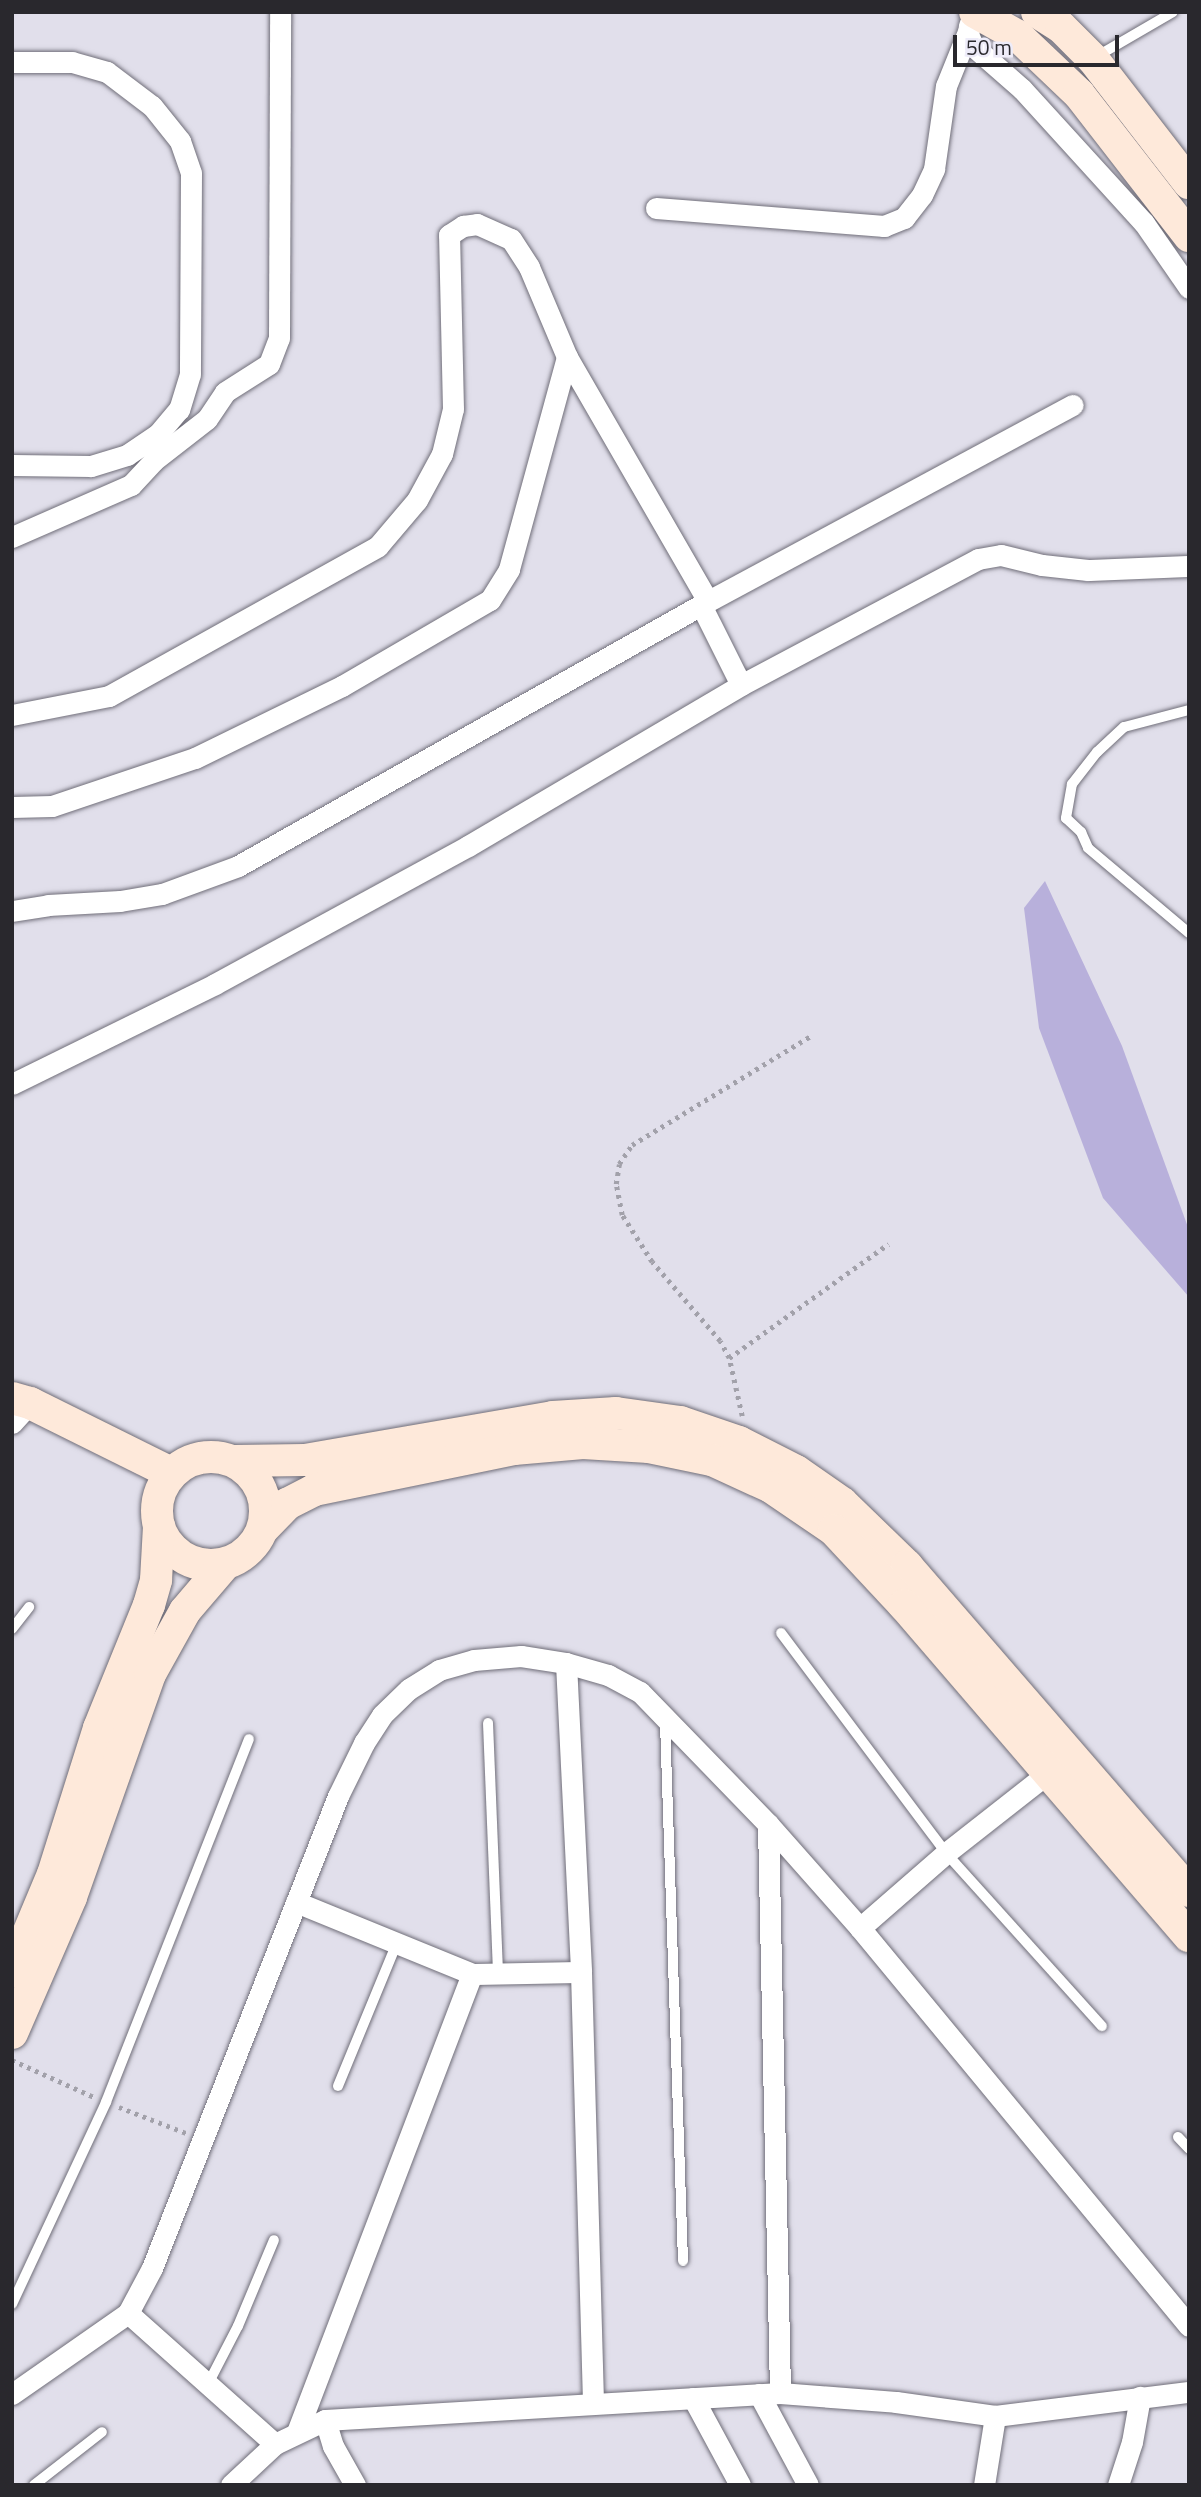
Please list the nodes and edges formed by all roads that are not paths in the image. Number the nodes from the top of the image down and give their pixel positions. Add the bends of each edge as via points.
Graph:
1 (279, 12) edge
2 (1037, 12) edge
3 (1173, 12) edge
4 (971, 18) edge
5 (1093, 59) junction
6 (12, 62) edge
7 (1189, 183) edge
8 (656, 208) dead end
9 (1189, 236) edge
10 (1189, 288) edge
11 (567, 357) junction
12 (1073, 405) dead end
13 (12, 465) edge
14 (12, 537) edge
15 (1189, 566) edge
16 (704, 603) junction
17 (741, 685) junction
18 (1189, 710) edge
19 (12, 715) edge
20 (12, 807) edge
21 (12, 911) edge
22 (1189, 933) edge
23 (12, 1084) edge
24 (18, 1408) edge
25 (235, 1461) junction
26 (171, 1473) junction
27 (159, 1527) junction
28 (263, 1529) junction
29 (225, 1564) junction
30 (29, 1607) dead end
31 (12, 1629) edge
32 (781, 1633) dead end
33 (566, 1663) junction
34 (664, 1716) junction
35 (488, 1723) dead end
36 (249, 1739) dead end
37 (1048, 1773) junction
38 (768, 1825) junction
39 (946, 1853) junction
40 (1189, 1891) edge
41 (296, 1902) junction
42 (860, 1928) junction
43 (1189, 1936) edge
44 (397, 1943) junction
45 (12, 1972) edge
46 (581, 1972) junction
47 (498, 1973) junction
48 (472, 1974) junction
49 (1102, 2026) dead end
50 (12, 2033) edge
51 (338, 2086) dead end
52 (1178, 2137) dead end
53 (1189, 2149) edge
54 (274, 2240) dead end
55 (682, 2261) dead end
56 (12, 2304) edge
57 (128, 2313) junction
58 (1189, 2326) edge
59 (208, 2384) junction
60 (1189, 2392) edge
61 (12, 2394) edge
62 (769, 2394) junction
63 (693, 2398) junction
64 (1140, 2398) junction
65 (593, 2403) junction
66 (995, 2416) junction
67 (325, 2420) junction
68 (102, 2432) dead end
69 (296, 2432) junction
70 (275, 2444) junction
71 (34, 2485) edge
72 (231, 2485) edge
73 (355, 2485) edge
74 (740, 2485) edge
75 (808, 2485) edge
76 (984, 2485) edge
77 (1118, 2485) edge

1 - 14 street via 279,338 269,364 225,392 207,419 153,461 131,485
2 - 5 main road via 1061,27
3 - 5 lane
4 - 8 street via 946,86 934,169 904,218 884,226
4 - 9 main road via 1018,36 1079,94
4 - 10 street via 973,46 1022,89 1144,223
5 - 7 main road
6 - 13 street via 72,62 107,72 152,106 180,141 191,173 190,374 179,409 158,434 127,455 92,466
11 - 16 street
11 - 19 street via 530,267 511,239 477,224 449,235 453,409 442,454 417,500 378,546 109,696
11 - 20 street via 509,569 490,600 342,686 195,758 52,806
12 - 16 street
15 - 17 street via 1088,570 1001,555 978,559
16 - 17 street
16 - 21 street via 238,866 162,894
17 - 23 street via 468,846 215,984
18 - 22 lane via 1124,727 1072,784 1066,818 1081,832 1088,848
24 - 26 main road
25 - 26 main road via 202,1456
25 - 28 main road via 262,1489
25 - 40 main road via 305,1460 553,1417 616,1413 680,1422 748,1447 796,1471 842,1503 907,1566
26 - 27 main road via 158,1498
27 - 29 main road via 166,1542 192,1562
27 - 45 main road via 156,1580 149,1605 99,1728 53,1874
28 - 29 main road via 248,1550
28 - 37 main road via 287,1504 314,1490 514,1449 583,1443 649,1447 712,1460 771,1487 834,1530
29 - 50 main road via 185,1611 150,1674 71,1898
30 - 31 lane
32 - 39 lane
33 - 34 street via 608,1675 640,1692
33 - 41 street via 521,1656 474,1660 439,1670 409,1689 382,1715 364,1742
33 - 46 street
34 - 38 street
34 - 55 lane
35 - 47 lane
36 - 56 lane via 106,2102
37 - 39 street
37 - 43 main road
38 - 42 street
38 - 62 street
39 - 42 street
39 - 49 lane
41 - 44 street
41 - 57 street via 152,2268
42 - 58 street
44 - 48 street
44 - 51 lane
46 - 47 street
46 - 65 street
47 - 48 street
48 - 69 street
52 - 53 lane
54 - 59 lane
57 - 59 street
57 - 61 street
59 - 70 street
60 - 64 street
62 - 63 street
62 - 66 street via 896,2402
62 - 75 street
63 - 65 street
63 - 74 street
64 - 66 street
64 - 77 street
65 - 67 street
66 - 76 street
67 - 69 street
67 - 73 street via 333,2446
68 - 71 lane
69 - 70 street
70 - 72 street

